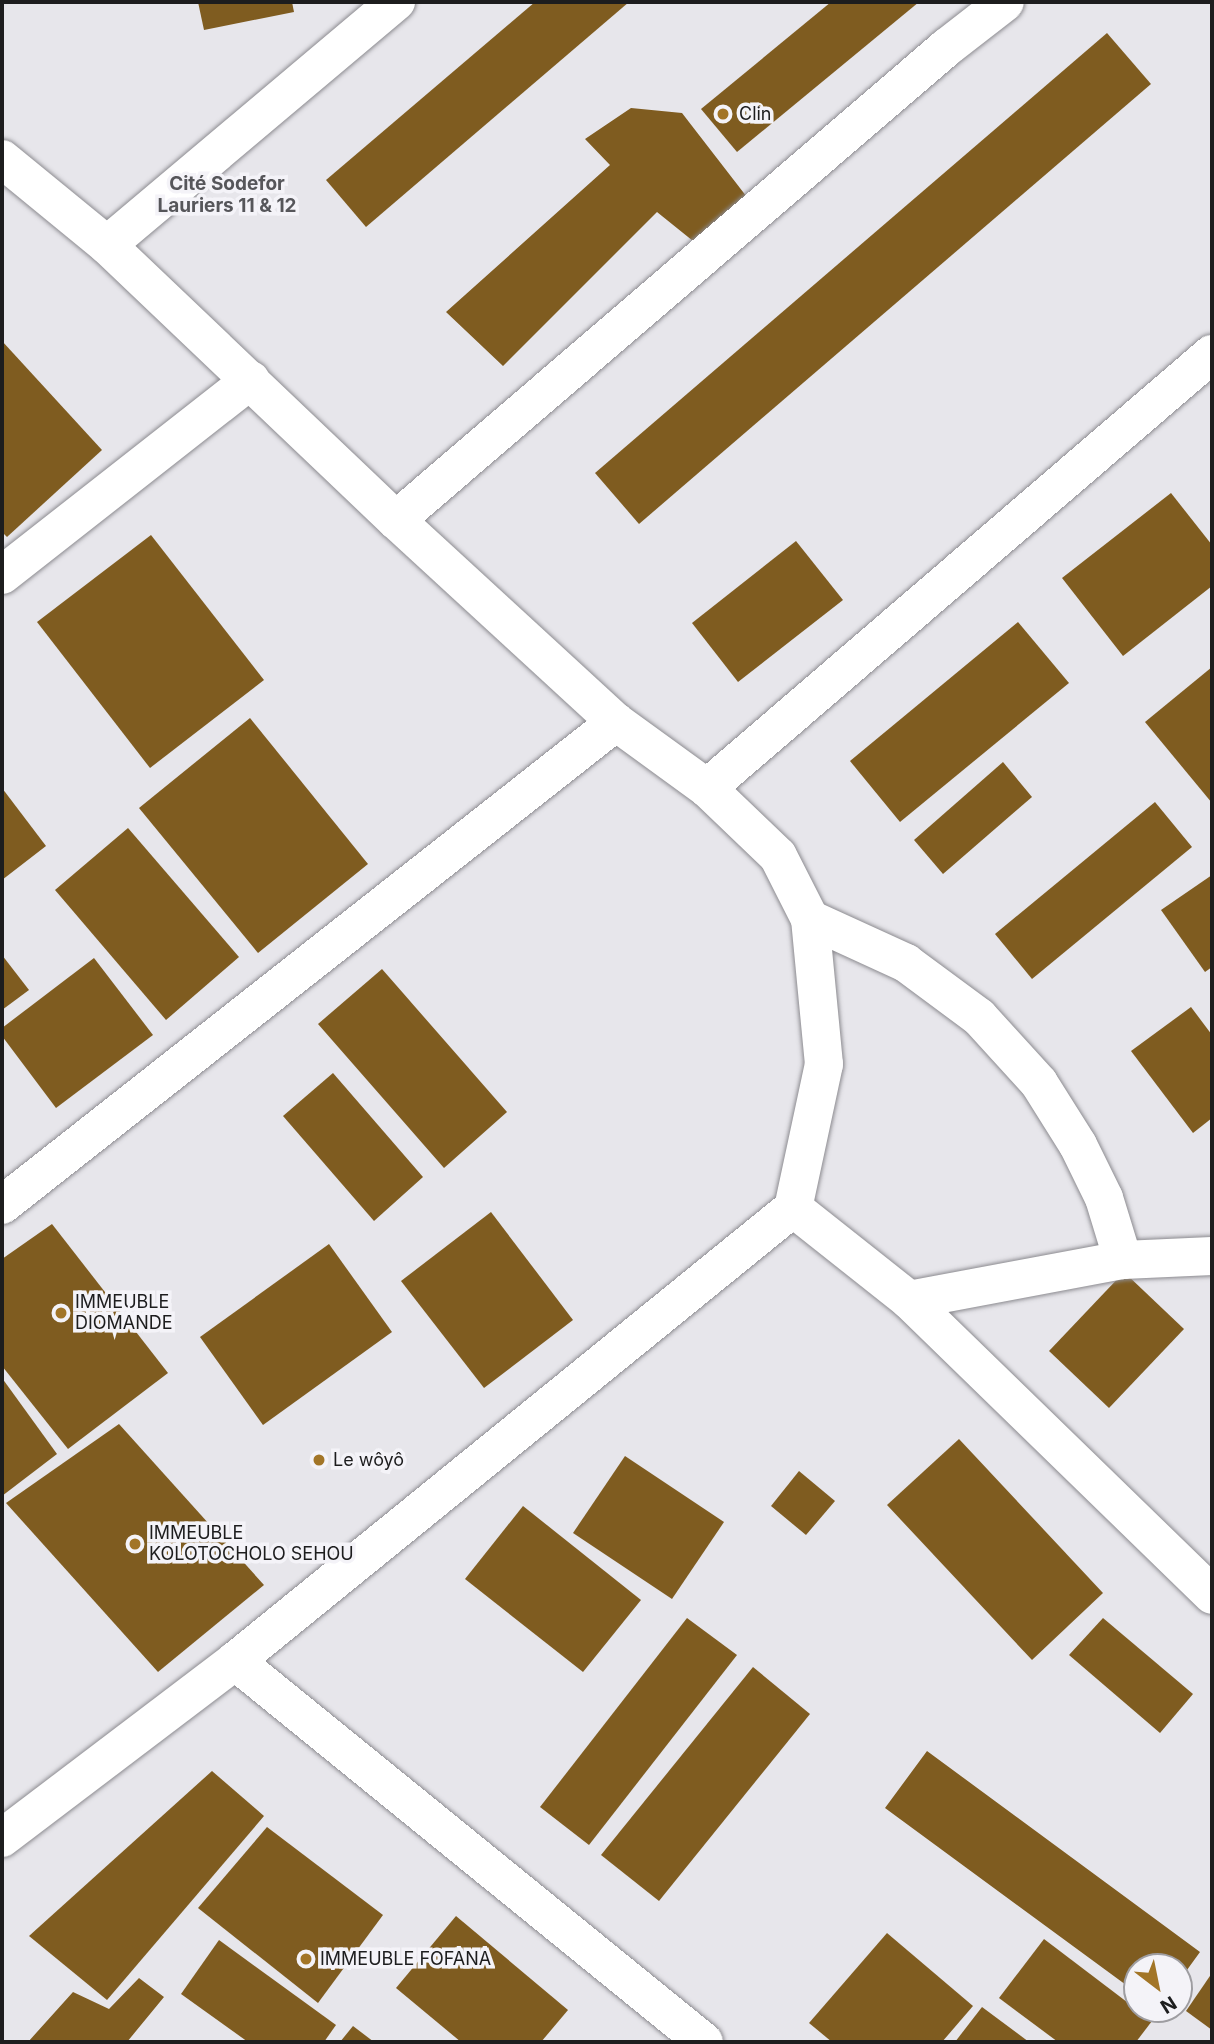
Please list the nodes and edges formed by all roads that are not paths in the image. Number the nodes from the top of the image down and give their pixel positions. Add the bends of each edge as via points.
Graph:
1 (396, 2) edge
2 (1005, 2) edge
3 (2, 159) edge
4 (107, 245) junction
5 (1212, 354) edge
6 (251, 380) junction
7 (396, 520) junction
8 (2, 575) edge
9 (616, 722) junction
10 (707, 788) junction
11 (810, 919) junction
12 (2, 1205) edge
13 (793, 1208) junction
14 (1212, 1256) edge
15 (1123, 1260) junction
16 (909, 1300) junction
17 (1212, 1595) edge
18 (235, 1661) junction
19 (2, 1838) edge
20 (704, 2042) edge

1 - 4 street
2 - 7 street
3 - 4 street
4 - 6 street
5 - 10 street
6 - 7 street
6 - 8 street
7 - 9 street
9 - 10 street
9 - 12 street
10 - 11 street via 778,856
11 - 13 street via 824,1064
11 - 15 street via 906,962 979,1017 1039,1083 1078,1146 1104,1198
13 - 16 street
13 - 18 street
14 - 15 street
15 - 16 street
16 - 17 street
18 - 19 street
18 - 20 street

